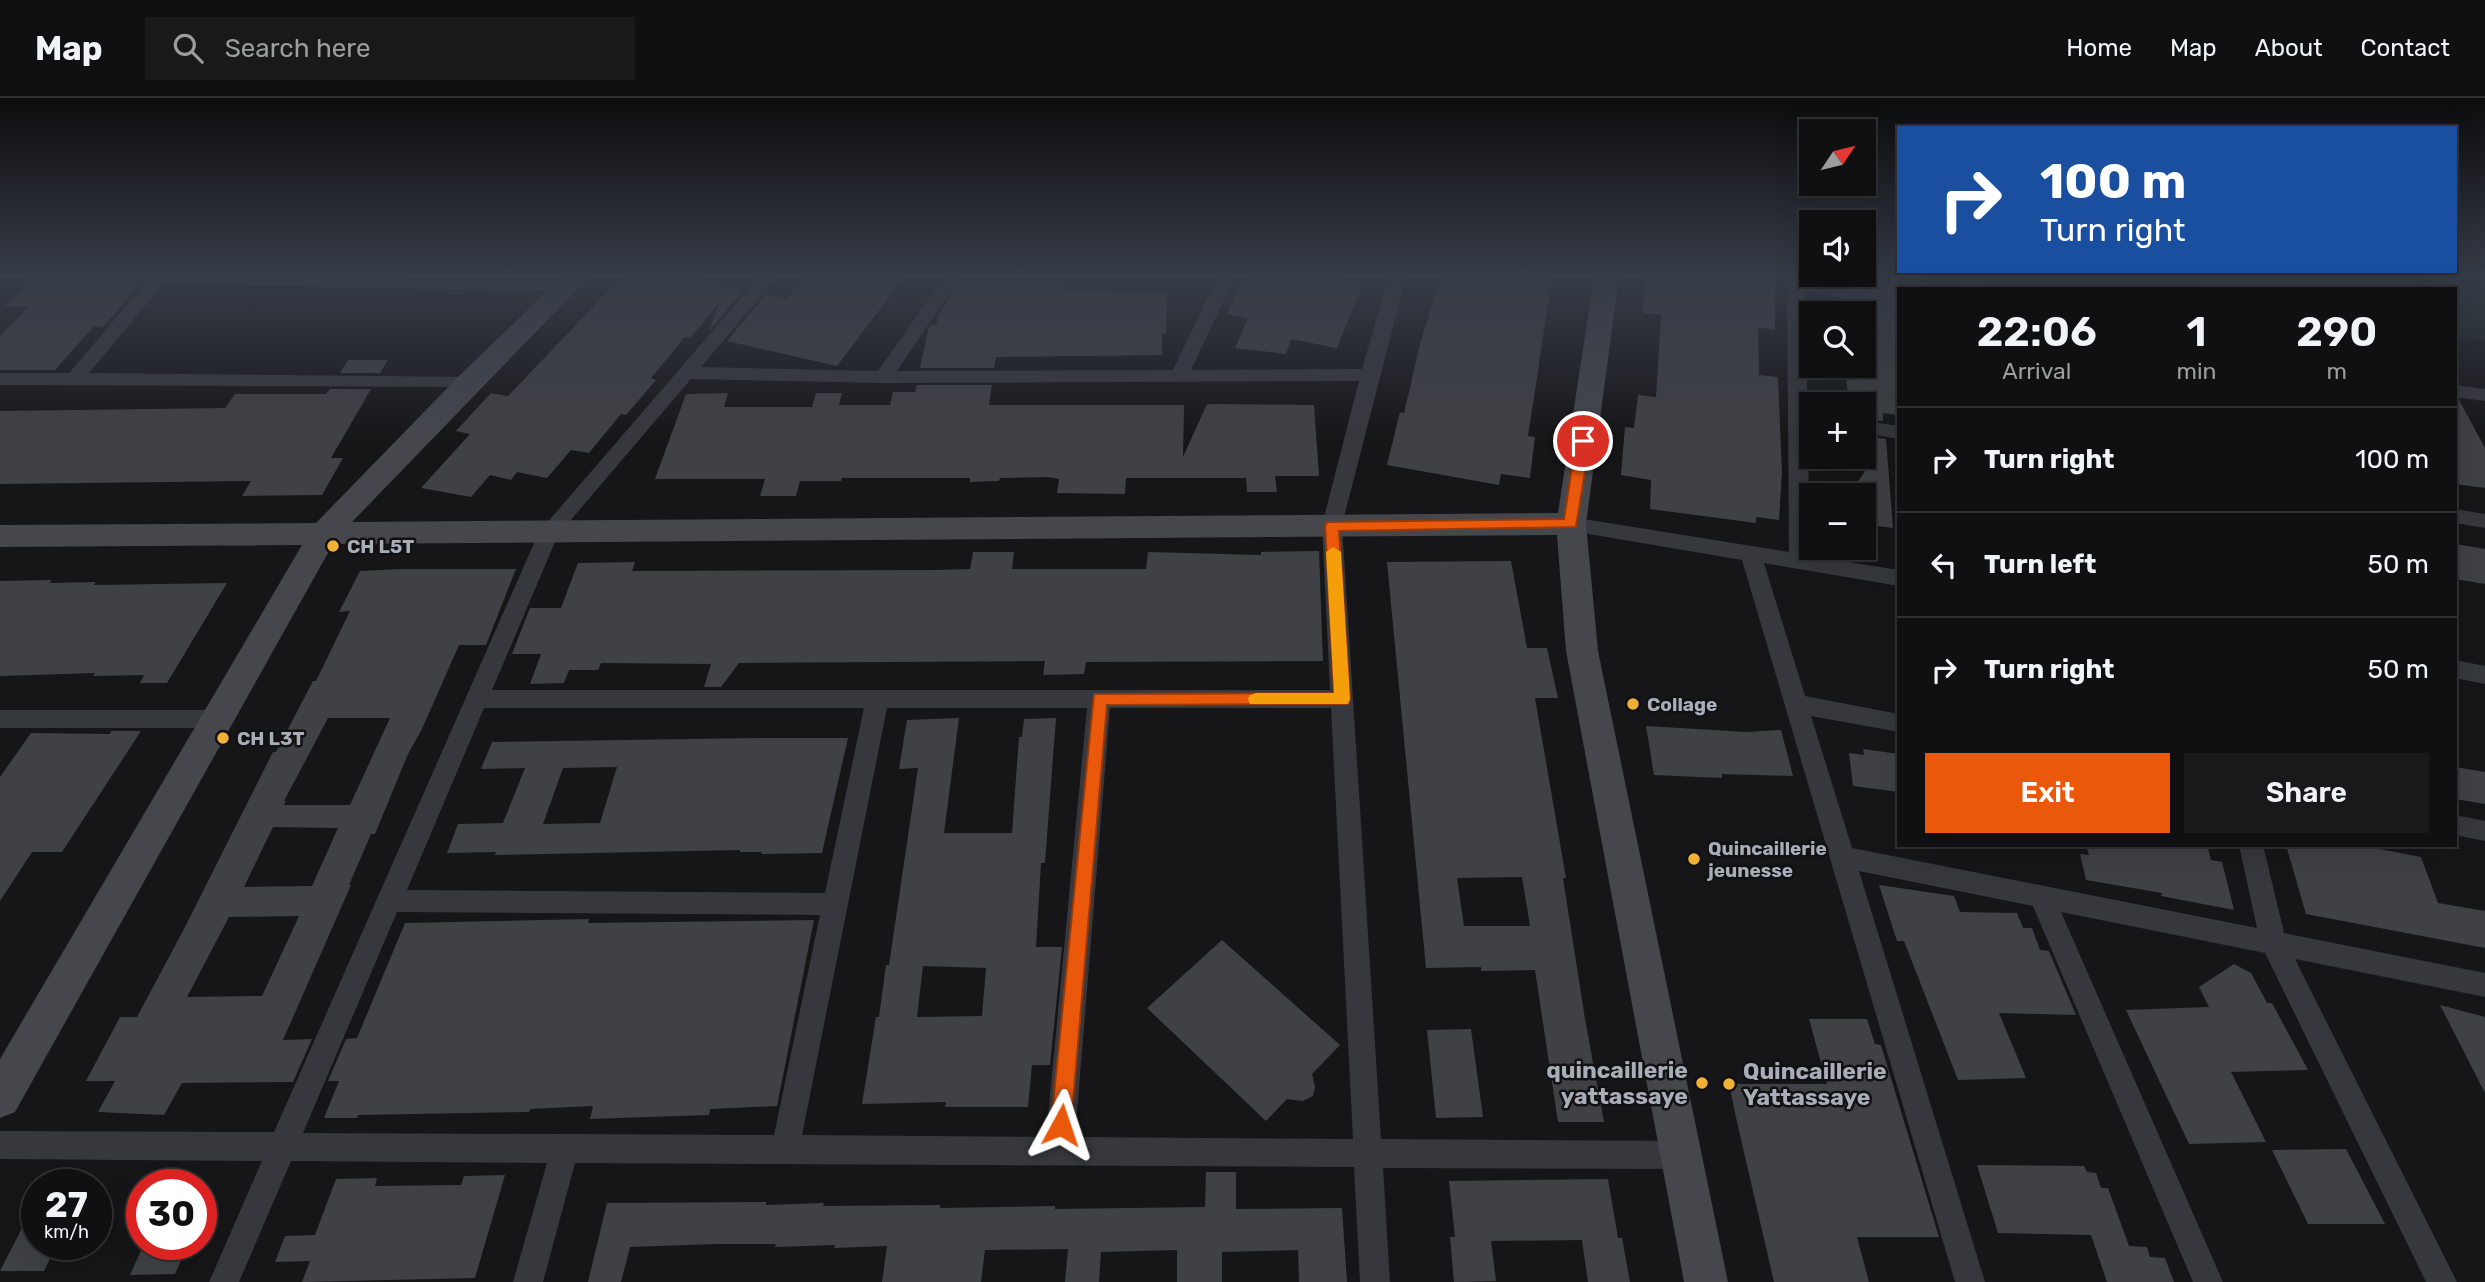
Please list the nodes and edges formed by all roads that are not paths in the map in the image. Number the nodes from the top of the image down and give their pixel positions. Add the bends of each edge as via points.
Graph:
1 (114, 331) edge
2 (520, 331) edge
3 (722, 331) edge
4 (915, 331) edge
5 (1200, 331) edge
6 (1382, 331) edge
7 (1599, 331) edge
8 (1799, 331) edge
9 (686, 373) junction
10 (1370, 375) junction
11 (1179, 376) junction
12 (883, 377) junction
13 (75, 378) junction
14 (0, 379) edge
15 (470, 381) junction
16 (2457, 391) edge
17 (1803, 392) edge
18 (2485, 396) edge
19 (1876, 429) edge
20 (1897, 433) edge
21 (1803, 469) edge
22 (2457, 516) edge
23 (2485, 521) edge
24 (1571, 524) junction
25 (1332, 526) junction
26 (549, 532) junction
27 (324, 533) junction
28 (0, 536) edge
29 (1751, 554) junction
30 (1800, 562) junction
31 (1897, 578) edge
32 (2457, 669) edge
33 (2485, 675) edge
34 (477, 699) junction
35 (877, 699) junction
36 (1099, 699) junction
37 (1342, 699) junction
38 (1797, 704) junction
39 (0, 719) edge
40 (218, 719) junction
41 (1897, 723) edge
42 (2457, 825) edge
43 (2485, 831) edge
44 (2251, 847) edge
45 (1842, 857) junction
46 (2041, 895) junction
47 (389, 901) junction
48 (836, 904) junction
49 (2273, 942) junction
50 (2485, 985) edge
51 (0, 1098) edge
52 (0, 1145) edge
53 (283, 1146) junction
54 (565, 1148) junction
55 (785, 1150) junction
56 (1059, 1151) junction
57 (1368, 1153) junction
58 (1681, 1155) junction
59 (224, 1282) edge
60 (528, 1282) edge
61 (1375, 1282) edge
62 (1706, 1282) edge
63 (1970, 1282) edge
64 (2208, 1282) edge
65 (2442, 1282) edge

1 - 13 street
2 - 15 street
3 - 9 street
4 - 12 street
5 - 11 street
6 - 10 street
7 - 24 street
8 - 17 street
9 - 12 street
9 - 26 street
10 - 11 street
10 - 25 street
11 - 12 street
13 - 14 street
13 - 15 street
15 - 27 street
16 - 18 street
19 - 20 street
21 - 30 street
22 - 23 street
24 - 25 street
24 - 29 street
24 - 58 street via 1581,651
25 - 26 street
25 - 37 street
26 - 27 street
26 - 34 street
27 - 28 street
27 - 40 street
29 - 30 street
29 - 38 street
30 - 31 street
32 - 33 street
34 - 35 street
34 - 47 street
35 - 36 street
35 - 48 street
36 - 37 street
36 - 56 street
37 - 57 street
38 - 41 street
38 - 45 street
39 - 40 street
40 - 51 street
42 - 43 street
44 - 49 street
45 - 46 street
45 - 63 street
46 - 49 street
46 - 64 street
47 - 48 street
47 - 53 street
48 - 55 street
49 - 50 street
49 - 65 street
52 - 53 street
53 - 54 street
53 - 59 street
54 - 55 street
54 - 60 street
55 - 56 street
56 - 57 street
57 - 58 street
57 - 61 street
58 - 62 street

